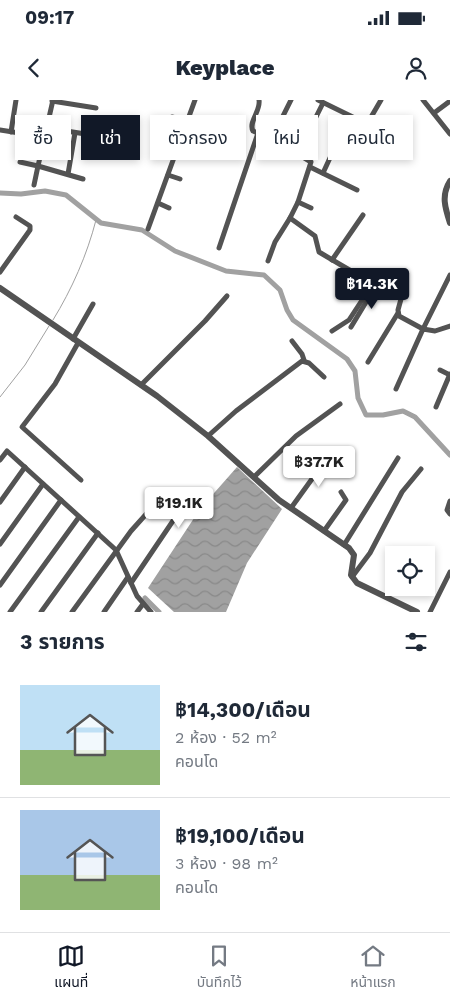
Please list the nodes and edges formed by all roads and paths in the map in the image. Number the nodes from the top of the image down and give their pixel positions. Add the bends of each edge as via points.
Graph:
1 (16, 100) edge
2 (53, 100) edge
3 (195, 100) edge
4 (259, 100) edge
5 (291, 100) edge
6 (381, 100) edge
7 (423, 100) edge
8 (321, 101) edge
9 (450, 101) edge
10 (96, 108) dead end
11 (434, 113) junction
12 (49, 115) edge
13 (190, 115) edge
14 (256, 115) edge
15 (256, 115) edge
16 (284, 115) edge
17 (315, 115) edge
18 (348, 115) edge
19 (372, 115) edge
20 (0, 130) edge
21 (11, 132) junction
22 (71, 132) edge
23 (256, 132) edge
24 (15, 133) edge
25 (75, 133) junction
26 (81, 134) edge
27 (450, 134) edge
28 (256, 139) edge
29 (39, 160) edge
30 (173, 160) edge
31 (311, 160) edge
32 (329, 160) edge
33 (20, 162) dead end
34 (38, 166) junction
35 (310, 167) junction
36 (323, 173) junction
37 (68, 174) junction
38 (168, 175) junction
39 (83, 178) dead end
40 (180, 179) dead end
41 (450, 182) edge
42 (34, 185) dead end
43 (357, 190) dead end
44 (298, 202) junction
45 (158, 204) junction
46 (170, 208) dead end
47 (310, 208) dead end
48 (363, 215) dead end
49 (16, 217) dead end
50 (290, 218) junction
51 (450, 222) edge
52 (148, 230) dead end
53 (219, 248) dead end
54 (332, 260) junction
55 (268, 261) dead end
56 (0, 272) edge
57 (450, 275) edge
58 (375, 283) junction
59 (0, 288) edge
60 (228, 296) dead end
61 (93, 304) dead end
62 (398, 313) junction
63 (351, 326) dead end
64 (450, 326) edge
65 (423, 329) junction
66 (332, 331) dead end
67 (76, 341) junction
68 (292, 341) dead end
69 (304, 360) junction
70 (368, 362) dead end
71 (440, 370) dead end
72 (450, 375) edge
73 (324, 377) dead end
74 (141, 384) junction
75 (396, 389) dead end
76 (340, 404) dead end
77 (436, 407) dead end
78 (208, 436) junction
79 (398, 458) dead end
80 (0, 460) edge
81 (315, 464) dead end
82 (25, 467) junction
83 (421, 469) dead end
84 (254, 477) junction
85 (81, 480) dead end
86 (43, 484) junction
87 (342, 492) dead end
88 (61, 500) junction
89 (450, 501) edge
90 (0, 502) edge
91 (291, 508) junction
92 (450, 514) edge
93 (79, 516) junction
94 (324, 531) junction
95 (98, 533) junction
96 (0, 544) edge
97 (344, 545) junction
98 (116, 550) junction
99 (450, 572) edge
100 (352, 577) junction
101 (130, 580) junction
102 (0, 585) edge
103 (143, 604) junction
104 (10, 612) edge
105 (41, 612) edge
106 (72, 612) edge
107 (104, 612) edge
108 (137, 612) edge
109 (151, 612) edge
110 (417, 612) edge
111 (430, 612) edge

1 - 21 street
2 - 10 street
2 - 12 street
3 - 13 street
4 - 15 street
5 - 16 street
6 - 19 street
7 - 11 street
8 - 17 street
8 - 18 street
9 - 11 street
11 - 27 street
14 - 23 street via 251,128
20 - 21 street
21 - 24 street
22 - 25 street
25 - 26 street
25 - 37 street
28 - 53 street
29 - 34 street
30 - 38 street
31 - 35 street
32 - 36 street
33 - 34 street
34 - 37 street
34 - 42 street
35 - 36 street
35 - 44 street
36 - 43 street
37 - 39 street
38 - 40 street
38 - 45 street
41 - 51 street via 444,196
44 - 47 street
44 - 50 street
45 - 46 street
45 - 52 street
48 - 54 street
49 - 56 street via 30,226 30,230
50 - 54 street via 313,233 319,252
50 - 55 street
54 - 58 street
57 - 65 street
58 - 62 street via 399,296
58 - 63 street
58 - 66 street via 349,320
59 - 67 street
60 - 74 street
61 - 67 street
62 - 65 street via 402,319
62 - 70 street
64 - 65 street via 435,331
65 - 75 street
67 - 74 street
67 - 85 street via 55,384 22,427
68 - 69 street
69 - 73 street
69 - 78 street via 240,407
71 - 72 street
72 - 77 street
74 - 78 street
76 - 84 street via 296,436
78 - 84 street
79 - 97 street
80 - 82 street via 7,451
81 - 91 street via 317,472
82 - 86 street
82 - 90 street
83 - 100 street via 402,492 370,553
84 - 91 street
86 - 88 street
86 - 96 street
87 - 94 street via 346,500
88 - 93 street
88 - 102 street
89 - 92 street via 447,510
91 - 94 street
93 - 95 street
93 - 104 street
94 - 97 street
95 - 98 street
95 - 105 street
97 - 100 street via 354,555
98 - 101 street
98 - 101 street via 166,492 172,492 182,502 183,506
98 - 106 street
99 - 111 street
100 - 110 street via 364,587
101 - 103 street
101 - 107 street
103 - 108 street
103 - 109 street

